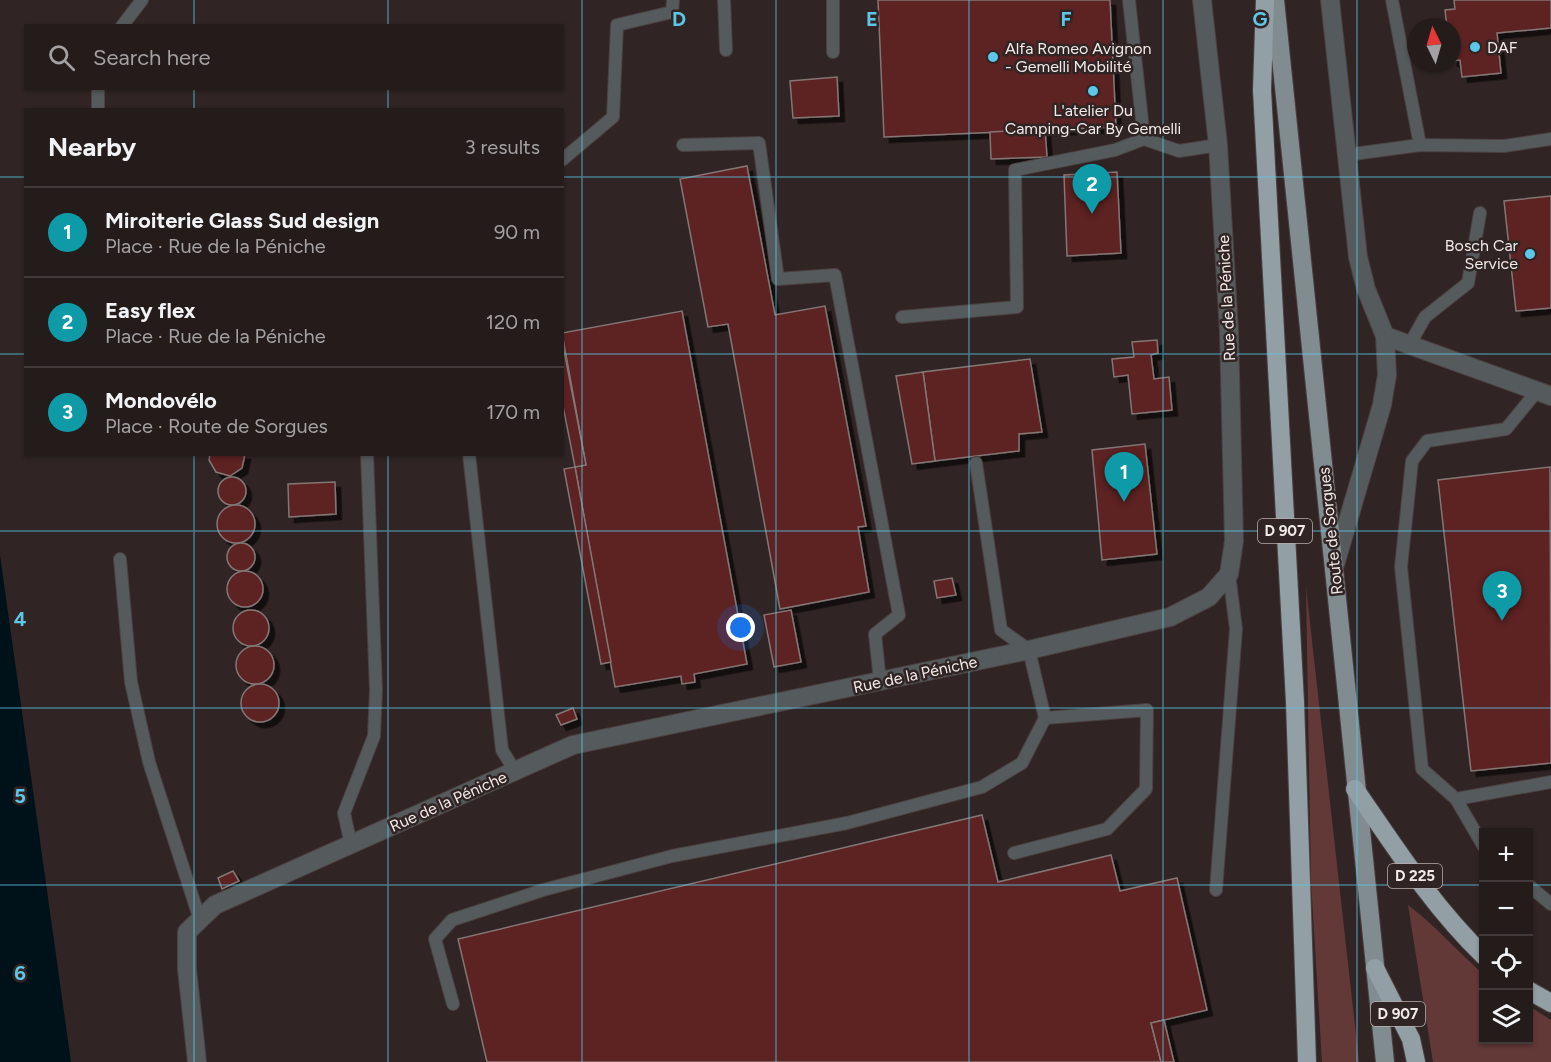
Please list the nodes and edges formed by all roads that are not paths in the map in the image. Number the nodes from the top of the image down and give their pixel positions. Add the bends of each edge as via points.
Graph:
1 (142, 0) edge
2 (673, 0) edge
3 (724, 0) edge
4 (832, 0) edge
5 (1129, 0) edge
6 (1202, 0) edge
7 (1265, 0) edge
8 (1275, 0) edge
9 (1330, 0) edge
10 (1392, 0) edge
11 (124, 24) edge
12 (726, 50) dead end
13 (833, 52) dead end
14 (98, 90) edge
15 (98, 108) edge
16 (1144, 139) junction
17 (1551, 139) edge
18 (683, 145) dead end
19 (1218, 145) junction
20 (1420, 145) junction
21 (1346, 155) junction
22 (564, 158) edge
23 (1480, 213) dead end
24 (902, 317) dead end
25 (1385, 336) junction
26 (1410, 344) junction
27 (1544, 393) edge
28 (367, 456) edge
29 (469, 456) edge
30 (976, 463) dead end
31 (120, 559) dead end
32 (1334, 570) junction
33 (1229, 574) junction
34 (1029, 650) junction
35 (880, 681) junction
36 (1045, 718) junction
37 (515, 771) junction
38 (1551, 782) edge
39 (1355, 789) junction
40 (1456, 799) junction
41 (1479, 838) edge
42 (351, 845) junction
43 (1014, 853) dead end
44 (1533, 889) edge
45 (1216, 890) dead end
46 (1551, 904) edge
47 (200, 920) junction
48 (1479, 951) edge
49 (1375, 968) junction
50 (1533, 993) edge
51 (1551, 1003) edge
52 (453, 1004) dead end
53 (197, 1062) edge
54 (1308, 1062) edge
55 (1385, 1062) edge
56 (1416, 1062) edge

1 - 11 lane
2 - 22 lane via 672,12 617,25 613,117
3 - 12 lane
4 - 13 lane
5 - 16 lane
6 - 19 street, Rue de la Péniche
7 - 54 highway, D 907 via 1262,90 1295,702
8 - 32 main road, Route de Sorgues / D 907
9 - 21 street
10 - 20 lane
14 - 15 lane
16 - 19 lane via 1179,151
16 - 24 lane via 1115,150 1015,170 1017,307
17 - 20 lane via 1504,146
18 - 35 lane via 759,143 778,279 835,275 899,615 874,634
19 - 33 street, Rue de la Péniche via 1234,541
20 - 21 lane
21 - 25 street via 1358,257
23 - 26 lane via 1468,283 1425,317
25 - 26 street
25 - 32 street via 1387,375 1382,405
26 - 27 street
27 - 40 lane via 1506,429 1427,441 1412,461 1401,567 1422,769
28 - 42 lane via 376,690 374,736 344,813
29 - 37 lane via 502,750
30 - 34 lane via 1001,630
31 - 47 lane via 131,682 149,762
32 - 39 main road, Route de Sorgues / D 907
33 - 34 street, Rue de la Péniche via 1209,597 1170,616
33 - 45 lane via 1236,629
34 - 35 street, Rue de la Péniche
34 - 36 lane
35 - 37 street, Rue de la Péniche via 573,745
36 - 43 lane via 1147,710 1146,789 1107,829
36 - 52 lane via 1022,763 982,788 847,823 672,856 543,890 452,920 435,939
37 - 42 street, Rue de la Péniche
38 - 40 lane
39 - 48 highway, D 225 via 1431,898
39 - 49 main road, Route de Sorgues / D 907
40 - 41 lane
42 - 47 street, Rue de la Péniche via 215,905
44 - 46 lane
47 - 53 street, Rue de la Péniche via 187,932
49 - 55 main road, Route de Sorgues / D 907
49 - 56 highway, D 907 via 1411,1039
50 - 51 highway

